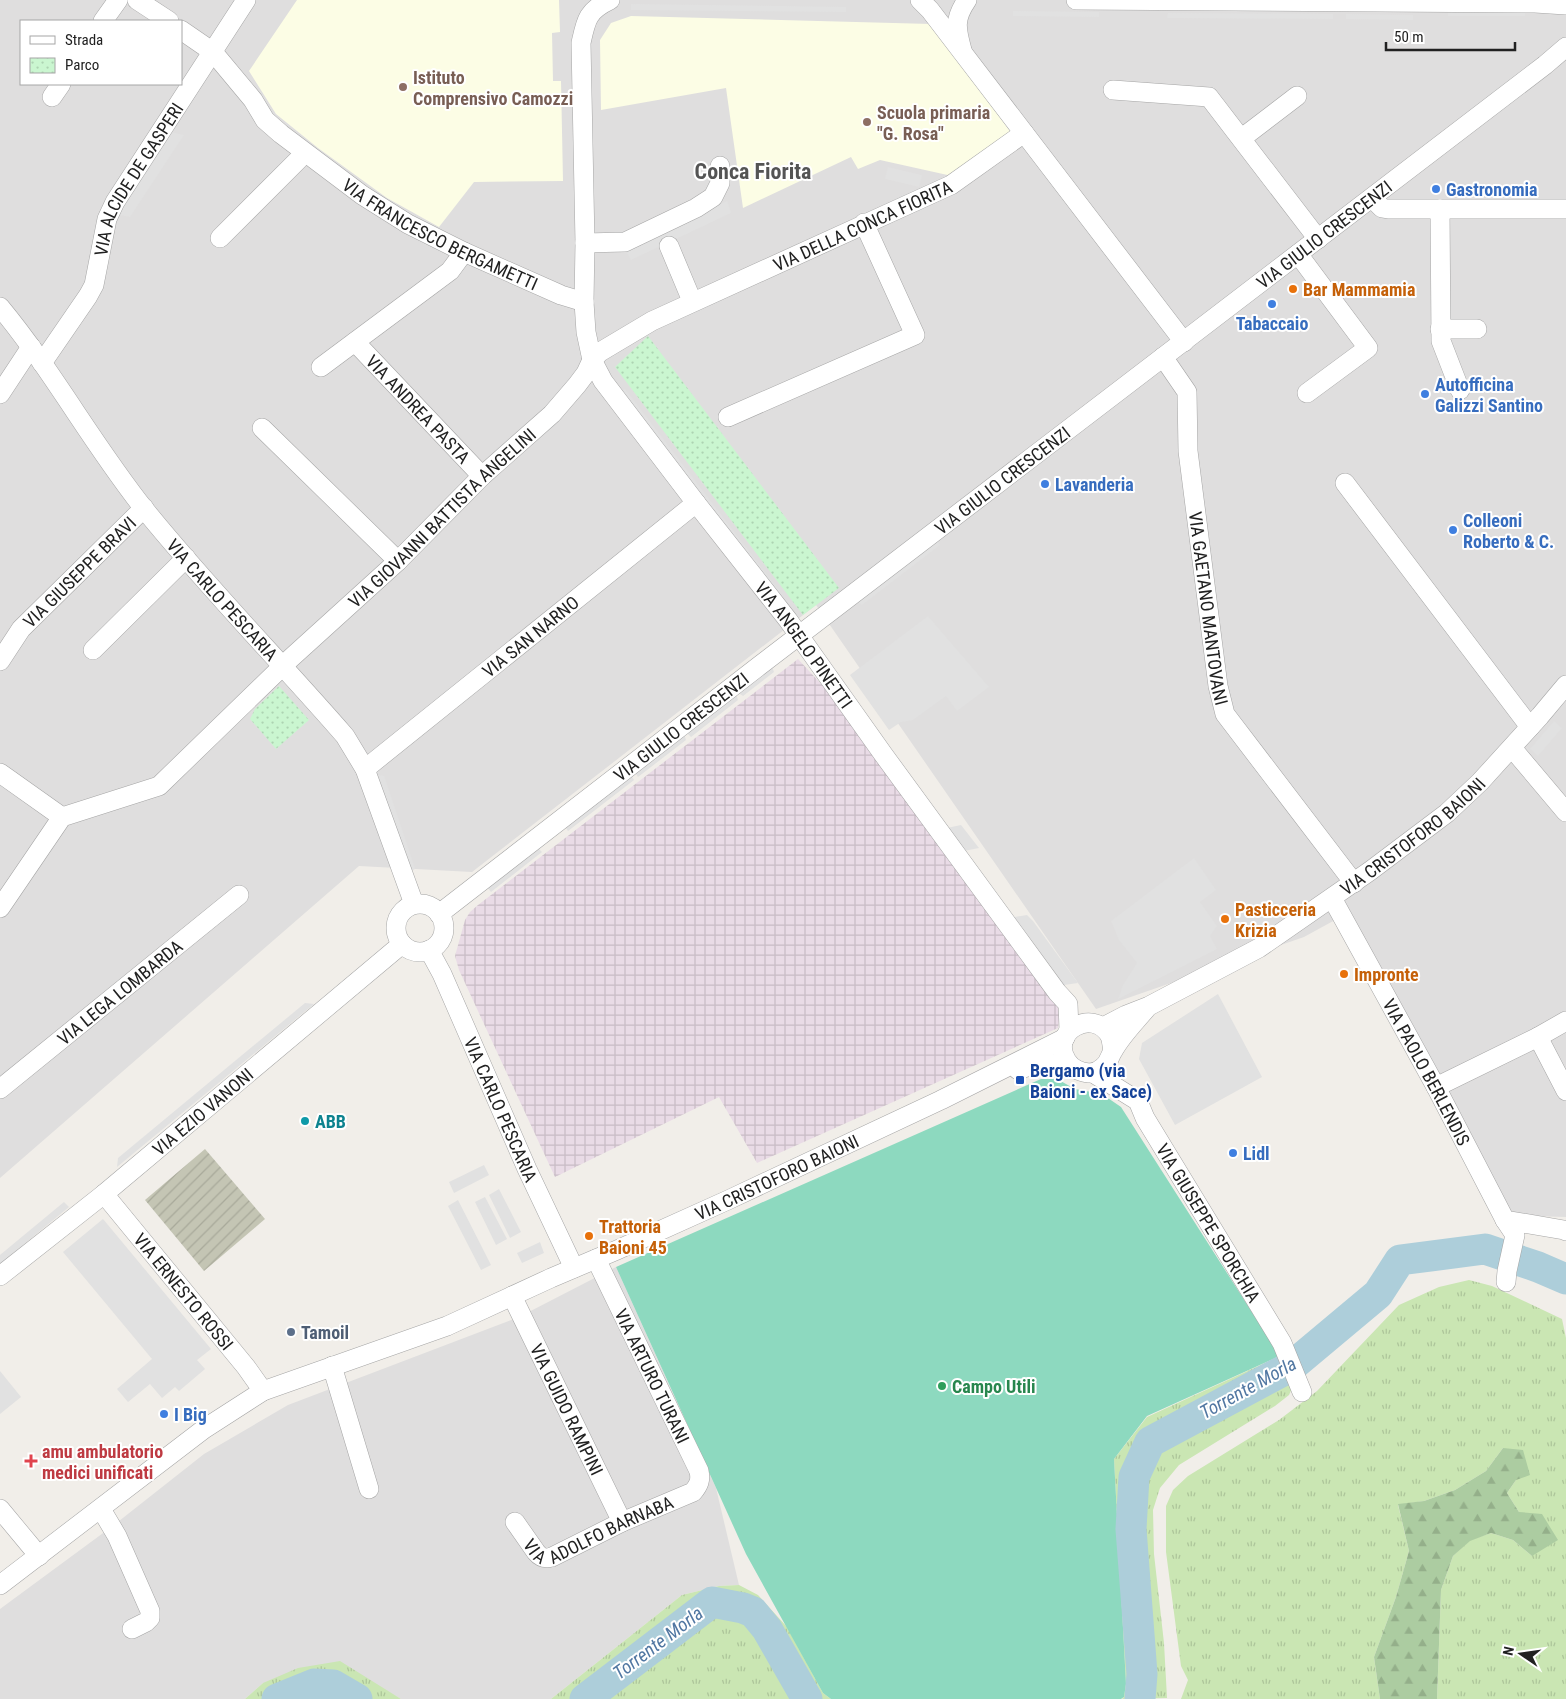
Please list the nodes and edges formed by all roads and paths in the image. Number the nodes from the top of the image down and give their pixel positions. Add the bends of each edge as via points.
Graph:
1 (118, 0) edge
2 (137, 0) edge
3 (246, 0) edge
4 (610, 0) edge
5 (920, 0) edge
6 (967, 0) edge
7 (1076, 0) edge
8 (1420, 1) edge
9 (1452, 1) edge
10 (1566, 5) edge
11 (104, 20) edge
12 (167, 20) edge
13 (182, 31) edge
14 (1566, 47) edge
15 (213, 52) junction
16 (963, 54) junction
17 (1113, 90) dead end
18 (1297, 96) dead end
19 (1024, 133) junction
20 (1242, 138) junction
21 (305, 153) junction
22 (720, 166) dead end
23 (1372, 198) junction
24 (1440, 209) junction
25 (1566, 209) edge
26 (864, 223) junction
27 (220, 238) dead end
28 (1318, 238) junction
29 (585, 244) junction
30 (669, 246) dead end
31 (464, 252) junction
32 (1298, 254) junction
33 (692, 301) junction
34 (584, 302) junction
35 (0, 307) edge
36 (1440, 329) junction
37 (1477, 330) dead end
38 (356, 342) junction
39 (1184, 342) junction
40 (31, 347) junction
41 (1163, 357) junction
42 (592, 360) junction
43 (42, 363) junction
44 (321, 367) dead end
45 (1460, 390) dead end
46 (1307, 393) dead end
47 (0, 394) edge
48 (728, 418) dead end
49 (262, 428) dead end
50 (482, 476) junction
51 (1345, 483) dead end
52 (696, 503) junction
53 (144, 508) junction
54 (186, 558) junction
55 (398, 561) junction
56 (798, 636) junction
57 (92, 650) dead end
58 (0, 661) edge
59 (283, 667) junction
60 (1566, 685) edge
61 (1530, 727) junction
62 (1512, 748) junction
63 (365, 768) junction
64 (0, 773) edge
65 (1566, 812) edge
66 (62, 817) junction
67 (1354, 883) junction
68 (239, 895) dead end
69 (1332, 898) junction
70 (414, 904) junction
71 (0, 908) edge
72 (439, 914) junction
73 (402, 944) junction
74 (429, 950) junction
75 (1149, 1006) junction
76 (1566, 1021) edge
77 (1103, 1027) junction
78 (1067, 1034) junction
79 (1538, 1036) junction
80 (1111, 1056) junction
81 (1070, 1066) junction
82 (1093, 1073) junction
83 (970, 1086) junction
84 (1436, 1087) junction
85 (0, 1089) edge
86 (1566, 1091) edge
87 (1138, 1101) junction
88 (104, 1194) junction
89 (1505, 1220) junction
90 (1566, 1231) edge
91 (596, 1259) junction
92 (574, 1268) junction
93 (0, 1276) edge
94 (1506, 1276) dead end
95 (512, 1296) junction
96 (332, 1366) junction
97 (1300, 1387) dead end
98 (263, 1391) junction
99 (369, 1489) dead end
100 (693, 1492) joint
101 (0, 1509) edge
102 (101, 1509) junction
103 (515, 1522) dead end
104 (622, 1522) junction
105 (39, 1556) junction
106 (0, 1585) edge
107 (132, 1629) dead end

1 - 11 street
2 - 12 street
3 - 15 street, VIA ALCIDE DE GASPERI
4 - 29 street, VIA ANGELO PINETTI via 587,18 580,43
5 - 16 street
6 - 16 street via 956,21
7 - 8 street
8 - 9 street
9 - 10 street
13 - 15 street, VIA FRANCESCO BERGAMETTI
14 - 23 street, VIA GIULIO CRESCENZI
15 - 21 street, VIA FRANCESCO BERGAMETTI via 253,100 265,120
15 - 43 street, VIA ALCIDE DE GASPERI via 115,202 107,219 94,285
16 - 19 street
17 - 20 street via 1209,97
18 - 20 street
19 - 26 street, VIA DELLA CONCA FIORITA via 952,184
19 - 39 street
20 - 28 street
21 - 27 street
21 - 31 street, VIA FRANCESCO BERGAMETTI via 408,224
22 - 29 street via 720,183 713,197 696,208 625,242
23 - 24 street via 1382,208 1388,209
23 - 28 street, VIA GIULIO CRESCENZI
24 - 25 street
24 - 36 street
26 - 33 street, VIA DELLA CONCA FIORITA
26 - 48 street via 915,335
28 - 32 street, VIA GIULIO CRESCENZI
29 - 34 street, VIA ANGELO PINETTI
30 - 33 street
31 - 34 street, VIA FRANCESCO BERGAMETTI
31 - 38 street, VIA ANDREA PASTA via 450,271
32 - 39 street, VIA GIULIO CRESCENZI
32 - 46 street via 1368,348
33 - 42 street, VIA DELLA CONCA FIORITA via 652,321
34 - 42 street, VIA ANGELO PINETTI
35 - 40 street, VIA CARLO PESCARIA
36 - 37 street
36 - 45 street via 1441,341
38 - 44 street, VIA ANDREA PASTA
38 - 50 street, VIA ANDREA PASTA
39 - 41 street, VIA GIULIO CRESCENZI
40 - 43 street, VIA CARLO PESCARIA
40 - 47 street
41 - 56 street, VIA GIULIO CRESCENZI
41 - 67 street, VIA GAETANO MANTOVANI via 1187,392 1188,451 1218,686 1226,714
42 - 50 street, VIA GIOVANNI BATTISTA ANGELINI via 586,373 552,414
42 - 52 street, VIA ANGELO PINETTI via 602,381
43 - 53 street, VIA CARLO PESCARIA
49 - 55 street
50 - 55 street, VIA GIOVANNI BATTISTA ANGELINI
51 - 61 street
52 - 56 street, VIA ANGELO PINETTI
52 - 63 street, VIA SAN NARNO
53 - 54 street, VIA CARLO PESCARIA
53 - 58 street, VIA GIUSEPPE BRAVI via 21,629
54 - 57 street
54 - 59 street, VIA CARLO PESCARIA
55 - 59 street, VIA GIOVANNI BATTISTA ANGELINI
56 - 72 street, VIA GIULIO CRESCENZI
56 - 78 street, VIA ANGELO PINETTI via 1068,1004
59 - 63 street, VIA CARLO PESCARIA via 345,736
59 - 66 street, VIA GIOVANNI BATTISTA ANGELINI via 159,786
60 - 61 street, VIA CRISTOFORO BAIONI
61 - 62 street, VIA CRISTOFORO BAIONI
62 - 65 street
62 - 67 street, VIA CRISTOFORO BAIONI via 1447,813
63 - 70 street, VIA CARLO PESCARIA
64 - 66 street
66 - 71 street
67 - 69 street, VIA CRISTOFORO BAIONI
68 - 85 street, VIA LEGA LOMBARDA
69 - 75 street, VIA CRISTOFORO BAIONI via 1259,948
69 - 84 street, VIA PAOLO BERLENDIS
70 - 72 street via 425,904
70 - 73 street via 402,911 396,922
72 - 74 street via 444,925 442,937
73 - 74 street via 418,952
73 - 88 street, VIA EZIO VANONI
74 - 92 street, VIA CARLO PESCARIA
75 - 77 street, VIA CRISTOFORO BAIONI
75 - 80 street, VIA CRISTOFORO BAIONI
76 - 79 street
77 - 78 street, VIA CRISTOFORO BAIONI via 1080,1024
77 - 80 street via 1111,1038
78 - 81 street via 1062,1048
78 - 83 street, VIA CRISTOFORO BAIONI
79 - 84 street
79 - 86 street
80 - 82 street, VIA CRISTOFORO BAIONI via 1102,1068
80 - 87 street, VIA GIUSEPPE SPORCHIA via 1129,1081
81 - 82 street, VIA CRISTOFORO BAIONI via 1080,1072
81 - 83 street, VIA CRISTOFORO BAIONI via 1041,1062
82 - 87 street
83 - 91 street, VIA CRISTOFORO BAIONI
84 - 89 street, VIA PAOLO BERLENDIS
87 - 97 street, VIA GIUSEPPE SPORCHIA via 1145,1118 1282,1343
88 - 93 street, VIA EZIO VANONI
88 - 98 street, VIA ERNESTO ROSSI
89 - 90 street
89 - 94 street, VIA PAOLO BERLENDIS via 1515,1235
91 - 92 street, VIA CRISTOFORO BAIONI
91 - 100 street, VIA ARTURO TURANI via 699,1471 700,1478
92 - 95 street, VIA CRISTOFORO BAIONI
95 - 96 street, VIA CRISTOFORO BAIONI via 428,1333
95 - 104 street, VIA GUIDO RAMPINI
96 - 98 street, VIA CRISTOFORO BAIONI
96 - 99 street
98 - 102 street, VIA CRISTOFORO BAIONI via 204,1429
100 - 104 street, VIA ADOLFO BARNABA
101 - 105 street
102 - 105 street, VIA CRISTOFORO BAIONI
102 - 107 street via 117,1536 150,1611 150,1618
103 - 104 street, VIA ADOLFO BARNABA via 536,1552 546,1558
105 - 106 street, VIA CRISTOFORO BAIONI

